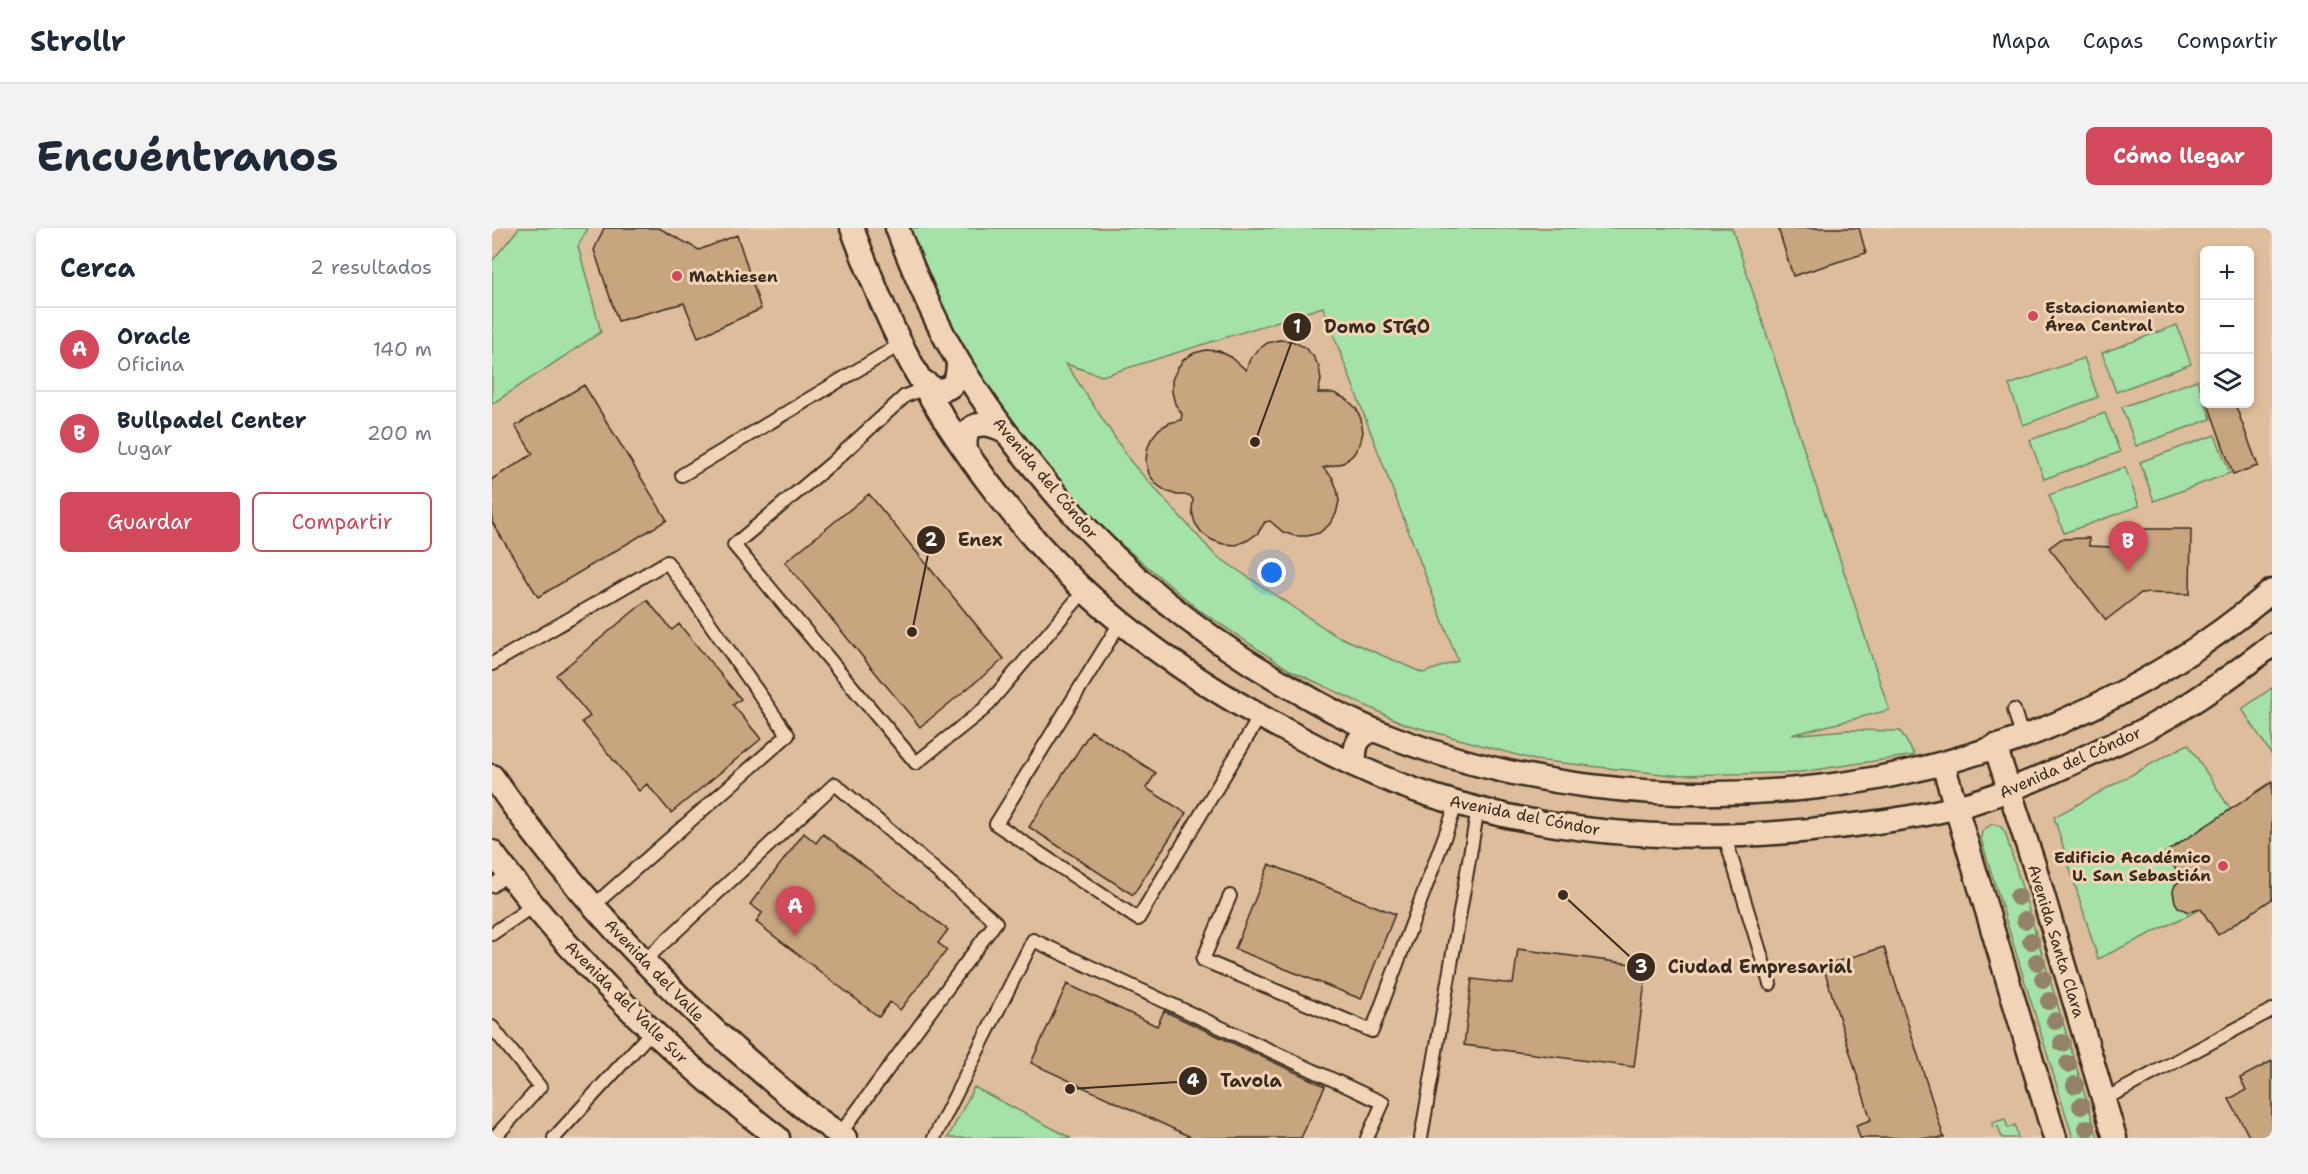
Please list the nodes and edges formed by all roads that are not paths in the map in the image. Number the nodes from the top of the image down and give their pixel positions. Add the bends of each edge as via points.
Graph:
1 (852, 228) edge
2 (897, 228) edge
3 (901, 344) junction
4 (958, 361) junction
5 (922, 384) junction
6 (1005, 431) junction
7 (966, 450) junction
8 (682, 475) dead end
9 (1085, 590) junction
10 (2272, 591) edge
11 (1120, 622) junction
12 (2272, 645) edge
13 (492, 664) edge
14 (1316, 702) junction
15 (2014, 710) dead end
16 (1260, 716) junction
17 (1374, 730) junction
18 (1292, 734) junction
19 (2022, 736) junction
20 (1995, 746) junction
21 (1942, 764) junction
22 (1355, 765) junction
23 (492, 776) edge
24 (2009, 790) junction
25 (1467, 806) junction
26 (1955, 808) junction
27 (1725, 837) junction
28 (492, 852) edge
29 (500, 880) edge
30 (1230, 896) dead end
31 (534, 905) junction
32 (593, 906) junction
33 (492, 934) edge
34 (644, 961) junction
35 (1770, 984) dead end
36 (2272, 1010) edge
37 (492, 1027) edge
38 (652, 1031) junction
39 (2103, 1100) junction
40 (842, 1136) edge
41 (494, 1138) edge
42 (554, 1138) edge
43 (777, 1138) edge
44 (933, 1138) edge
45 (1367, 1138) edge
46 (1421, 1138) edge
47 (2055, 1138) edge
48 (2115, 1138) edge

1 - 3 street, Avenida del Cóndor
2 - 4 street, Avenida del Cóndor via 922,291
3 - 5 street, Avenida del Cóndor
3 - 8 lane
4 - 5 street via 958,374 950,388 936,390
4 - 6 street, Avenida del Cóndor
5 - 7 street, Avenida del Cóndor
5 - 9 lane via 734,545 916,763 984,709
6 - 7 street via 984,423 976,426 967,435
6 - 14 street, Avenida del Cóndor via 1075,518 1148,587 1219,643
7 - 9 street, Avenida del Cóndor via 1029,534
9 - 11 street, Avenida del Cóndor
10 - 19 street, Avenida del Cóndor via 2209,640 2160,671 2106,702
11 - 16 street, Avenida del Cóndor via 1178,666
11 - 16 lane via 996,824 1138,919
12 - 24 street, Avenida del Cóndor via 2222,683 2155,724
13 - 32 lane via 667,562 788,735
14 - 17 street, Avenida del Cóndor
14 - 18 street via 1320,711 1316,724 1305,733
15 - 19 lane
16 - 18 street, Avenida del Cóndor
17 - 21 street, Avenida del Cóndor via 1460,759 1528,776 1677,793 1806,788 1881,778
17 - 22 street via 1359,738
18 - 22 street, Avenida del Cóndor
19 - 20 street, Avenida del Cóndor
20 - 21 street, Avenida del Cóndor
20 - 24 street, Avenida Santa Clara
21 - 26 street
22 - 25 street, Avenida del Cóndor
23 - 32 street, Avenida del Valle
24 - 26 street, Avenida del Cóndor
24 - 39 street, Avenida Santa Clara
25 - 27 street, Avenida del Cóndor via 1621,833
25 - 30 lane via 1372,1032 1203,960
25 - 46 lane
26 - 27 street, Avenida del Cóndor via 1810,831
26 - 47 street
27 - 35 lane
28 - 29 street, Avenida del Valle Sur
29 - 31 street, Avenida del Valle Sur
31 - 33 lane
31 - 38 street, Avenida del Valle Sur
32 - 34 street, Avenida del Valle
34 - 40 street, Avenida del Valle via 784,1092
34 - 40 lane via 835,784 996,922
36 - 39 lane
37 - 41 lane via 540,1088
38 - 42 lane
38 - 43 street, Avenida del Valle Sur
39 - 48 street, Avenida Santa Clara
44 - 45 lane via 1033,940 1383,1103

